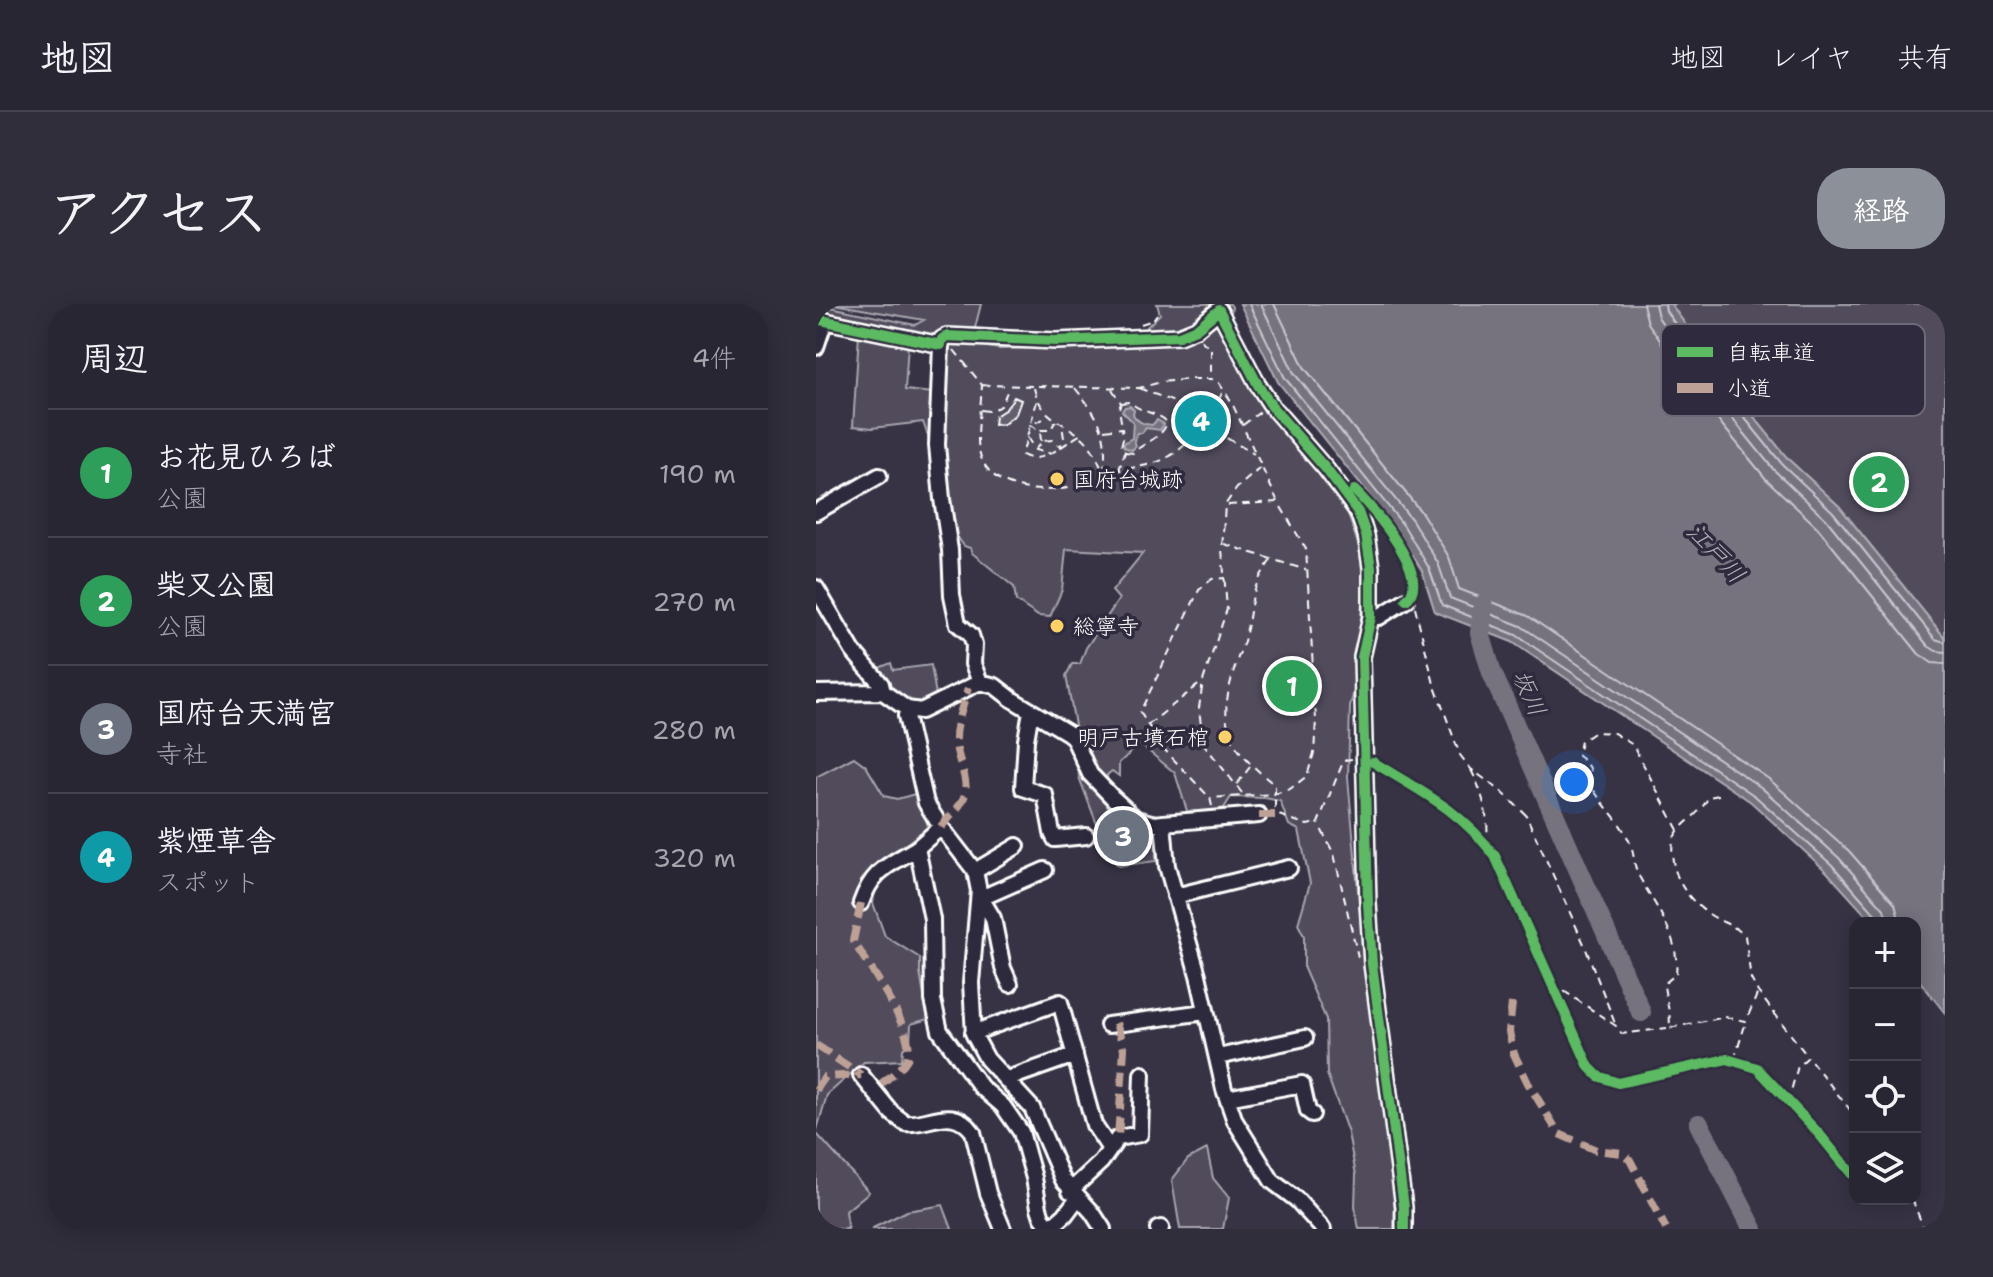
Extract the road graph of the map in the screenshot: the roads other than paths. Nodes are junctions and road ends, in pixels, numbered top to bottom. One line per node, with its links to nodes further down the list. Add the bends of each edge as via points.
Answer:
1 (820, 320): 2 (street); 3 (street)
2 (941, 345): 8 (street, via 947,336 1056,341 1179,336 1219,310 1271,404 1363,521 1371,567); 9 (street, via 937,445 952,595 958,624 971,635)
3 (816, 347)
4 (879, 476): 5 (street)
5 (816, 512)
6 (816, 588): 10 (street)
7 (1408, 598): 8 (street)
8 (1371, 617): 46 (street, via 1362,657 1368,903)
9 (980, 682): 12 (street, via 928,710); 13 (street)
10 (883, 692): 11 (street); 12 (street)
11 (816, 693)
12 (907, 709): 16 (street, via 926,803)
13 (1031, 711): 15 (street, via 1073,737 1090,774 1129,813 1144,822); 17 (street, via 1023,788 1045,795 1055,839)
14 (1259, 815): 15 (street)
15 (1163, 823): 24 (street)
16 (941, 827): 19 (street); 22 (street)
17 (1086, 836)
18 (1017, 846): 22 (street)
19 (917, 848): 25 (street, via 874,876); 34 (street, via 932,919 934,1015 948,1046)
20 (1289, 868): 24 (street)
21 (1045, 870): 23 (street)
22 (975, 871): 23 (street)
23 (980, 894): 26 (street, via 993,918); 29 (street, via 971,983)
24 (1175, 896): 27 (street)
25 (861, 903)
26 (1010, 984)
27 (1205, 1012): 28 (street); 32 (street)
28 (1108, 1025)
29 (973, 1033): 31 (street, via 1060,1002); 33 (street)
30 (1305, 1038): 32 (street)
31 (1075, 1055): 37 (street); 40 (street, via 1094,1125)
32 (1218, 1057): 38 (street)
33 (987, 1059): 34 (street); 37 (street)
34 (969, 1073): 43 (street, via 1021,1132 1039,1208)
35 (1142, 1074): 40 (street, via 1140,1134 1118,1138)
36 (861, 1075): 42 (street, via 905,1123 939,1116 969,1126)
37 (1007, 1079): 41 (street, via 1037,1116 1058,1173)
38 (1227, 1098): 39 (street, via 1302,1084); 45 (street, via 1241,1133 1272,1181)
39 (1312, 1114)
40 (1110, 1149): 41 (street)
41 (1074, 1195): 43 (street, via 1065,1215); 44 (street)
42 (1003, 1229)
43 (1050, 1229)
44 (1103, 1229)
45 (1323, 1229)
46 (1404, 1229)

